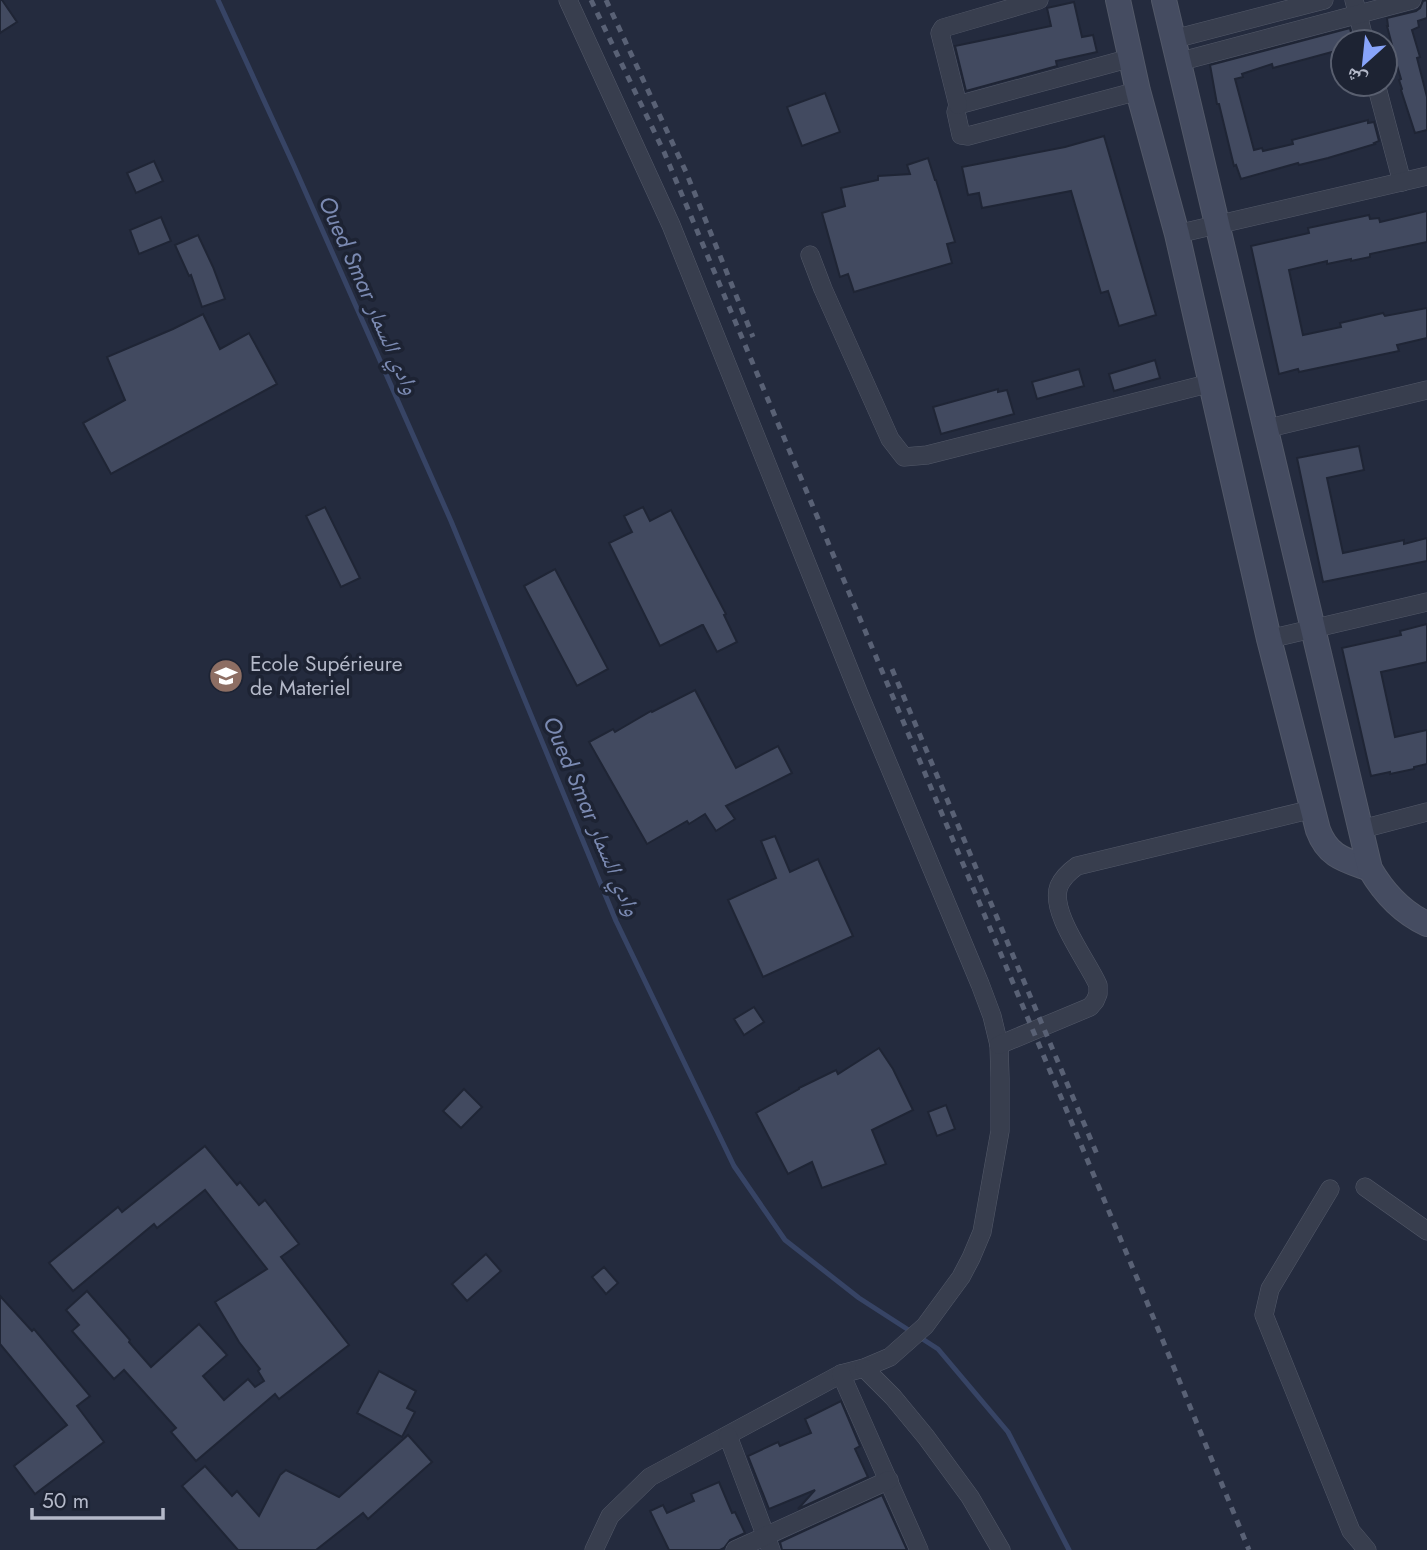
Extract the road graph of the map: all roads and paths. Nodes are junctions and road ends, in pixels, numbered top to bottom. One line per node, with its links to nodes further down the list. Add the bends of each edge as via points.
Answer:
1 (568, 0): 30 (street, via 671,225 980,984)
2 (1039, 0): 13 (street, via 943,28 940,33)
3 (1118, 0): 10 (street)
4 (1164, 0): 9 (street)
5 (1324, 0): 9 (street)
6 (1412, 0): 7 (street)
7 (1356, 7): 8 (street); 9 (street)
8 (1361, 28)
9 (1176, 51): 16 (street)
10 (1130, 58): 11 (street); 13 (street)
11 (1138, 91): 13 (street, via 968,136 961,135); 17 (street)
12 (1380, 98): 15 (street)
13 (958, 105)
14 (1427, 176): 15 (street)
15 (1402, 182): 16 (street)
16 (1217, 225): 17 (street); 21 (street)
17 (1177, 234): 19 (street)
18 (810, 255): 19 (street, via 890,439 904,457)
19 (1211, 383): 24 (street)
20 (1427, 390): 21 (street)
21 (1265, 429): 23 (street)
22 (1427, 602): 23 (street)
23 (1313, 628): 24 (street); 27 (street)
24 (1269, 639): 25 (street)
25 (1313, 809): 28 (street, via 1328,849); 30 (street, via 1077,866 1059,887 1057,901 1098,985 1095,1001 1082,1011)
26 (1427, 812): 27 (street)
27 (1362, 829): 28 (street)
28 (1370, 869): 29 (street, via 1396,904)
29 (1427, 924)
30 (999, 1045): 34 (street, via 1000,1131 982,1232 961,1277 925,1326 890,1357)
31 (1365, 1187): 33 (street)
32 (1330, 1189): 43 (street, via 1270,1289 1264,1315 1351,1531)
33 (1427, 1231)
34 (864, 1368): 35 (street); 42 (street, via 926,1437)
35 (841, 1374): 36 (street); 37 (street)
36 (728, 1436): 38 (street); 39 (street, via 650,1477 611,1516)
37 (888, 1480): 38 (street); 41 (street)
38 (768, 1543): 40 (street)
39 (594, 1550)
40 (735, 1550)
41 (919, 1550)
42 (1001, 1550)
43 (1367, 1550)

